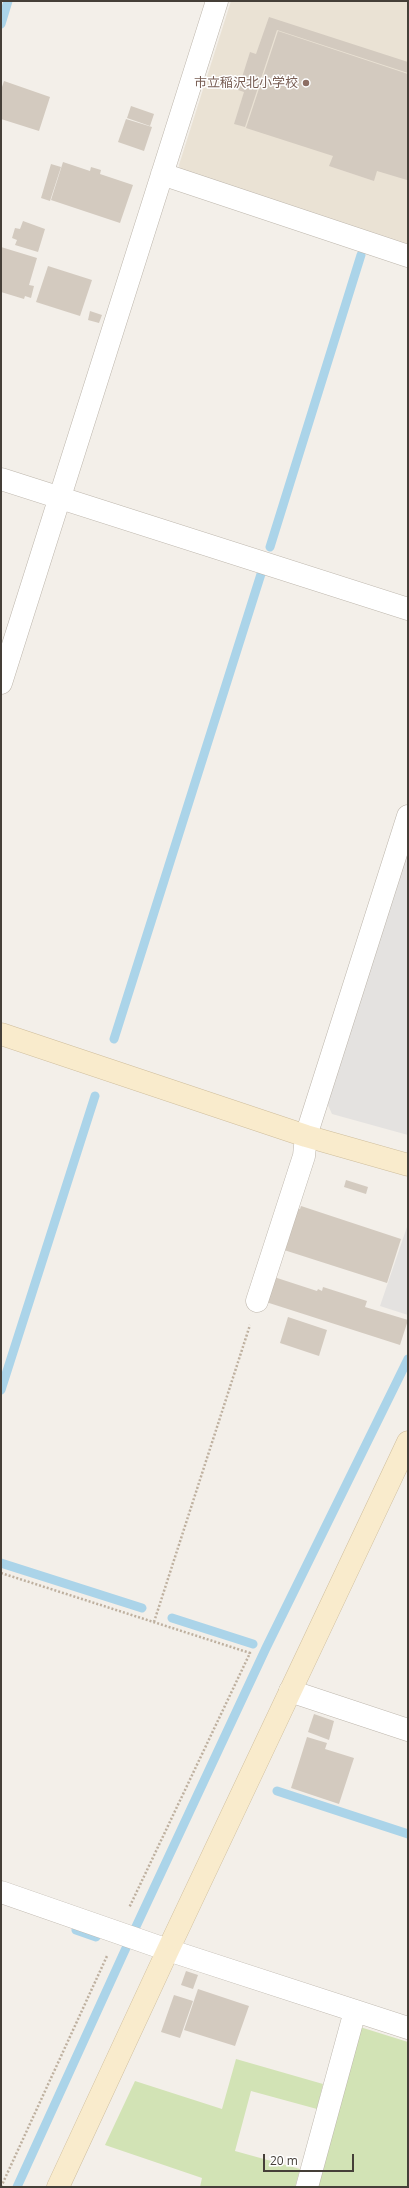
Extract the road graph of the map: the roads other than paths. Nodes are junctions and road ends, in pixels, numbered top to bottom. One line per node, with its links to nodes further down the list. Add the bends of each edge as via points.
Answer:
1 (217, 1): 2 (street)
2 (162, 174): 3 (street); 5 (street)
3 (408, 256)
4 (1, 479): 5 (street)
5 (59, 498): 6 (street); 7 (street)
6 (408, 609)
7 (1, 683)
8 (408, 816): 10 (street)
9 (1, 1034): 10 (street)
10 (306, 1136): 11 (street); 12 (street, via 304,1156)
11 (408, 1164)
12 (257, 1302)
13 (408, 1442): 14 (street)
14 (290, 1691): 15 (street); 17 (street)
15 (408, 1730)
16 (1, 1892): 17 (street)
17 (168, 1950): 18 (street); 20 (street)
18 (355, 2011): 19 (street); 21 (street)
19 (408, 2028)
20 (58, 2187)
21 (307, 2187)

